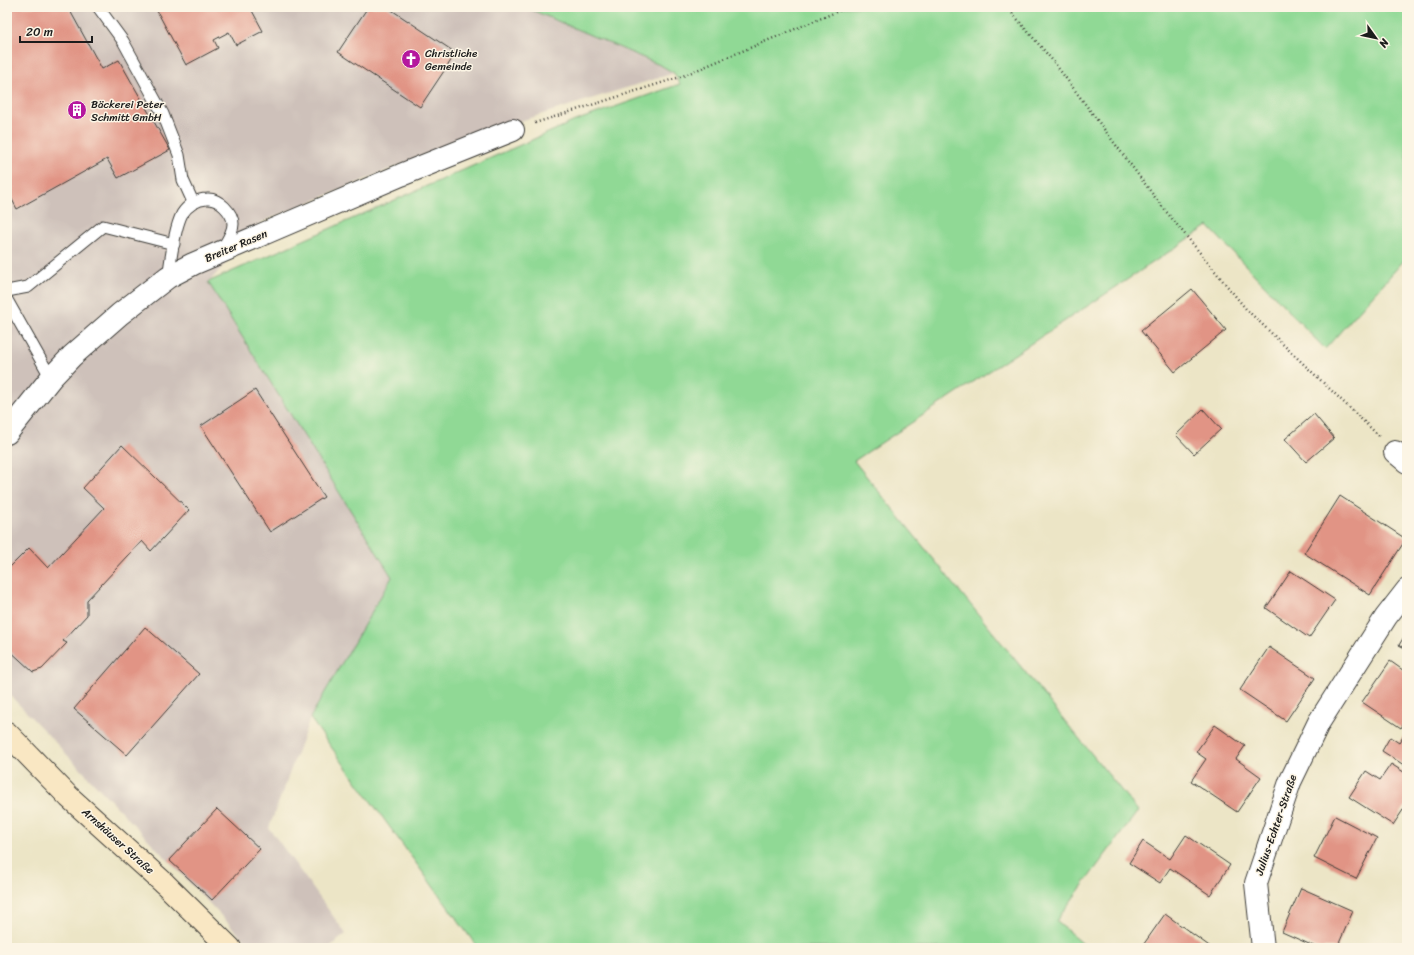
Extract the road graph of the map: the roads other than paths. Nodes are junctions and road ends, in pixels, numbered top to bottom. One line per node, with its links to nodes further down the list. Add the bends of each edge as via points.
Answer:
1 (98, 7): 3 (lane, via 123,41 163,114 179,155 183,180)
2 (513, 130): 5 (street, Breiter Rasen)
3 (193, 202): 4 (lane, via 182,214); 5 (lane, via 208,198 221,204 231,213 233,225)
4 (174, 244): 6 (lane); 7 (lane, via 103,226 28,287)
5 (220, 252): 6 (street, Breiter Rasen)
6 (168, 278): 9 (street, Breiter Rasen, via 120,314)
7 (7, 292)
8 (7, 300): 9 (lane)
9 (51, 378): 10 (street, Breiter Rasen)
10 (7, 433)
11 (1407, 590): 13 (street, Julius-Echter-Straße, via 1386,617 1319,722 1290,782 1256,883)
12 (7, 733): 14 (street, Arnshäuser Straße, via 69,797 165,884)
13 (1262, 947)
14 (230, 948)

